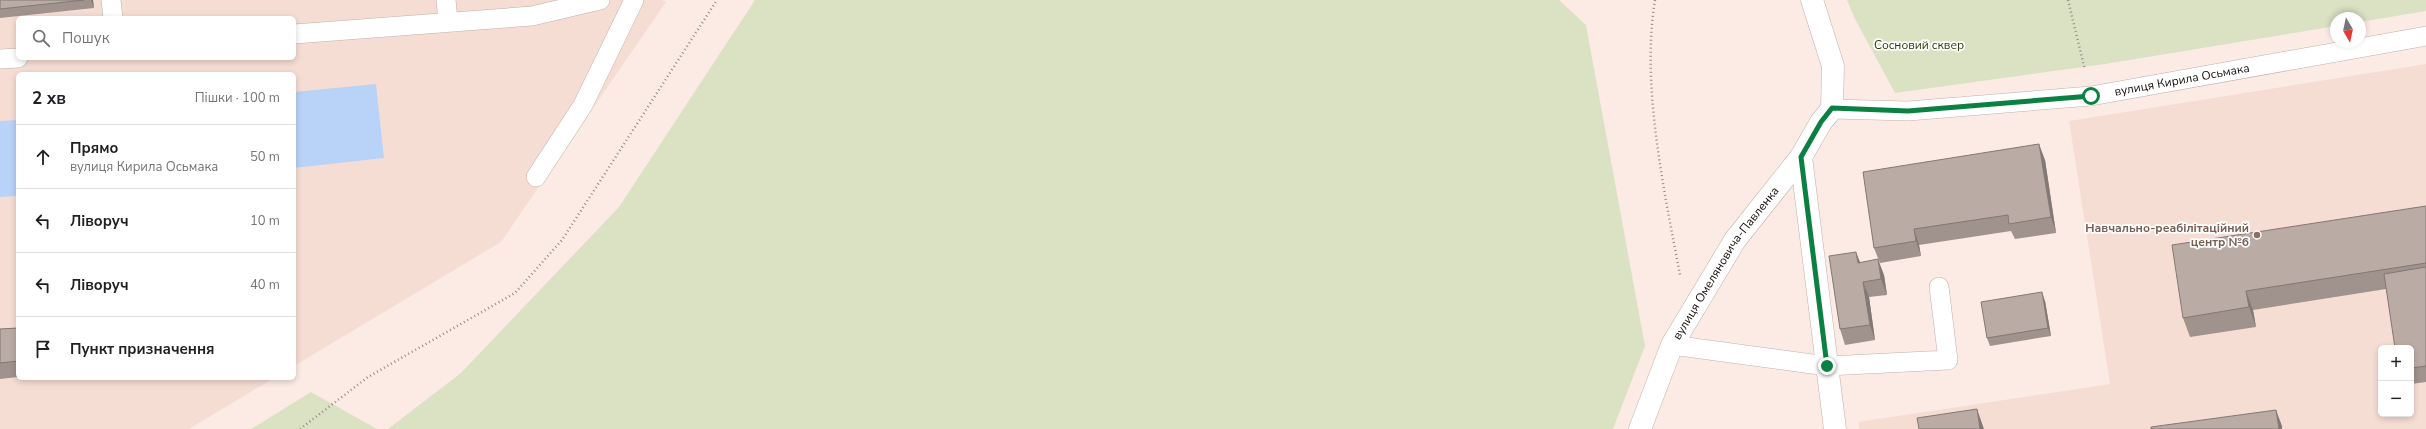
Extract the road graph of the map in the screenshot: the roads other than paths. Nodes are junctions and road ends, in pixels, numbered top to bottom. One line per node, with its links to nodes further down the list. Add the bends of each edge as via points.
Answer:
1 (111, 0): 6 (lane)
2 (446, 0): 7 (lane)
3 (600, 0): 7 (lane, via 532,16)
4 (634, 0): 14 (lane, via 583,105)
5 (1812, 0): 12 (street, via 1833,66)
6 (113, 16)
7 (448, 21): 8 (lane)
8 (296, 34)
9 (2426, 36): 12 (lane, вулиця Кирила Осьмака, via 2091,96 1908,111)
10 (16, 58): 11 (lane)
11 (0, 60)
12 (1832, 108): 13 (street, вулиця Омеляновича-Павленка)
13 (1801, 157): 16 (street, вулиця Омеляновича-Павленка, via 1735,240); 17 (street)
14 (536, 177)
15 (1938, 288): 17 (lane, via 1948,360)
16 (1672, 345): 17 (lane); 18 (street, вулиця Омеляновича-Павленка)
17 (1827, 366): 19 (street)
18 (1640, 429)
19 (1835, 429)

